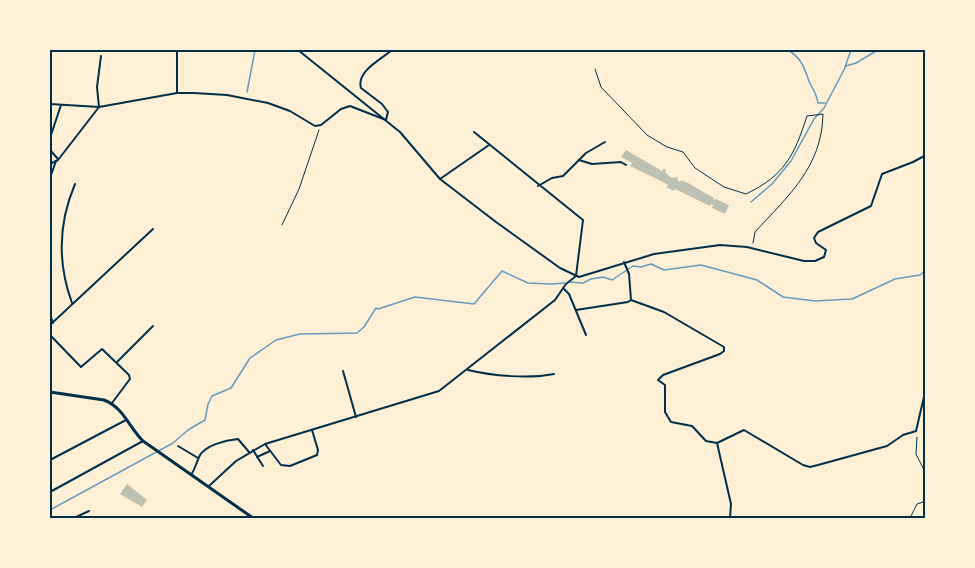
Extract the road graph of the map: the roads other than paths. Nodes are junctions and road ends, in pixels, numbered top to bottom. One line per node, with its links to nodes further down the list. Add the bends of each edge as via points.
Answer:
1 (177, 50): 5 (street)
2 (298, 50): 9 (street)
3 (392, 50): 9 (street, via 366,71 360,83 385,107)
4 (100, 56): 8 (street)
5 (177, 93): 8 (street); 9 (street, via 256,100 291,111 312,125 321,125 350,106)
6 (50, 104): 7 (street)
7 (62, 105): 8 (street); 11 (street)
8 (99, 107): 16 (street)
9 (386, 120): 21 (street)
10 (474, 132): 13 (street)
11 (50, 138)
12 (605, 142): 17 (street)
13 (489, 145): 21 (street); 23 (street)
14 (50, 150): 16 (street)
15 (926, 155): 25 (street, via 882,174 871,206 818,232 814,238 826,250 824,257 815,261 720,245)
16 (57, 160): 18 (street); 20 (street)
17 (579, 160): 19 (street); 23 (street, via 563,176)
18 (50, 164)
19 (626, 165)
20 (50, 178)
21 (440, 179): 26 (street)
22 (75, 184): 29 (street, via 67,204 61,242 63,274)
23 (538, 186): 26 (street, via 583,220)
24 (153, 229): 29 (street)
25 (624, 262): 26 (street); 28 (street, via 629,274)
26 (576, 276): 27 (street)
27 (563, 288): 30 (street); 37 (street, via 555,300)
28 (630, 300): 30 (street); 47 (street, via 664,312 724,347 720,354 658,380 665,385 665,412 671,422 692,426 706,441)
29 (73, 304): 32 (street)
30 (576, 310): 35 (street)
31 (50, 314): 32 (street)
32 (51, 324)
33 (153, 326): 36 (street)
34 (50, 335): 36 (street, via 81,367 101,349)
35 (586, 335)
36 (116, 362): 42 (street, via 130,378)
37 (467, 370): 39 (street, via 542,377); 43 (street, via 431,394)
38 (343, 371): 43 (street)
39 (554, 374)
40 (926, 388): 47 (street, via 914,433 887,446 810,467 745,431)
41 (50, 392): 42 (street)
42 (112, 403): 44 (street)
43 (356, 417): 45 (street)
44 (126, 420): 46 (street); 55 (street)
45 (312, 430): 48 (street); 51 (street, via 316,456 285,466)
46 (143, 441): 57 (street); 59 (street)
47 (717, 443): 63 (street)
48 (265, 444): 50 (street); 51 (street)
49 (178, 446): 54 (street)
50 (253, 450): 52 (street); 53 (street)
51 (270, 451): 53 (street)
52 (249, 452): 54 (street, via 241,440 235,439 208,448); 58 (street)
53 (257, 457): 56 (street)
54 (198, 458): 57 (street)
55 (50, 460)
56 (263, 466)
57 (191, 475): 58 (street)
58 (209, 487): 62 (street)
59 (50, 492)
60 (88, 511): 61 (street)
61 (74, 519)
62 (253, 519)
63 (730, 519)

